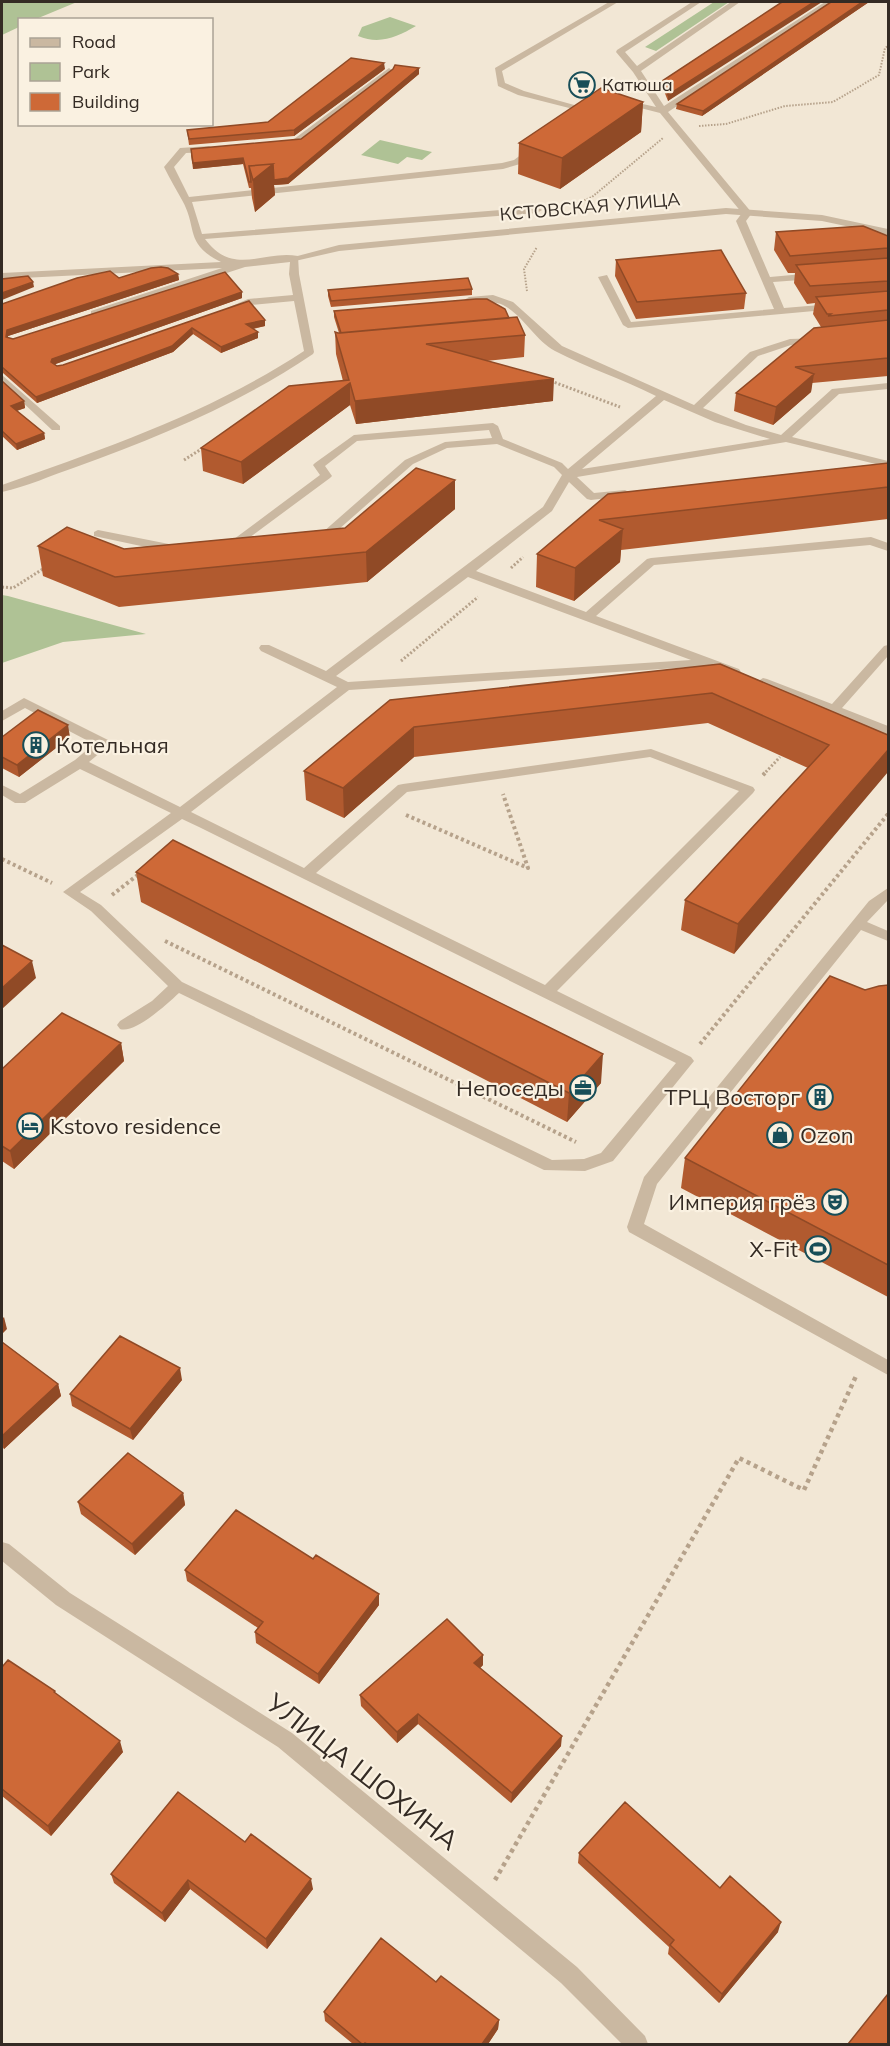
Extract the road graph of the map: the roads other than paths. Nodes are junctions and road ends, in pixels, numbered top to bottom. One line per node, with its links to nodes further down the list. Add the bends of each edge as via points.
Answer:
1 (614, 2): 9 (street, via 498,70 501,84 521,93 586,109)
2 (697, 2): 6 (street, via 620,52)
3 (735, 2): 6 (street)
4 (830, 2): 8 (street)
5 (389, 70): 11 (street, via 297,141)
6 (636, 70): 8 (street)
7 (619, 104): 8 (street)
8 (663, 111): 15 (street)
9 (573, 117)
10 (545, 140): 13 (street, via 518,162 503,166)
11 (273, 143)
12 (214, 149): 13 (street, via 183,150 169,167)
13 (187, 200): 17 (street)
14 (537, 210): 17 (street)
15 (747, 213): 16 (street, КСТОВСКАЯ УЛИЦА, via 822,218); 18 (street, КСТОВСКАЯ УЛИЦА, via 726,211 339,248); 24 (street, via 741,221)
16 (888, 232)
17 (198, 237): 19 (street, via 210,254)
18 (295, 258): 19 (street, КСТОВСКАЯ УЛИЦА); 26 (street)
19 (245, 264): 20 (street); 31 (street)
20 (84, 272): 22 (street); 25 (street)
21 (822, 275): 24 (street)
22 (2, 276)
23 (603, 277): 30 (street, via 628,325)
24 (766, 280): 30 (street)
25 (54, 287)
26 (298, 298): 29 (street, via 248,302); 45 (street, via 309,352 279,373 168,428)
27 (458, 301): 32 (street, via 493,298 509,304)
28 (845, 306): 30 (street)
29 (226, 310)
30 (780, 311)
31 (79, 319)
32 (538, 332): 33 (street); 37 (street, via 558,348)
33 (526, 333)
34 (834, 338): 38 (street, via 790,342 754,354)
35 (2, 378): 39 (street)
36 (888, 386): 40 (street, via 836,391)
37 (663, 396): 38 (street); 44 (street)
38 (696, 409): 40 (street)
39 (56, 428)
40 (782, 440): 42 (street, via 853,452); 44 (street)
41 (498, 441): 44 (street, via 558,465); 48 (street, via 445,445 409,462 326,535); 49 (street, via 493,426 354,438 319,465 326,476 229,544)
42 (888, 464): 43 (street)
43 (854, 468)
44 (568, 475): 46 (street, via 591,497); 52 (street, via 548,509)
45 (2, 489)
46 (638, 492)
47 (98, 534): 51 (street)
48 (303, 537)
49 (257, 542)
50 (888, 547): 53 (street, via 871,541 651,562)
51 (183, 549)
52 (467, 572): 53 (street); 57 (street)
53 (588, 617): 56 (street)
54 (265, 648): 57 (street)
55 (888, 649): 59 (street)
56 (713, 663): 58 (street); 59 (street)
57 (327, 676): 58 (street)
58 (346, 686): 64 (street)
59 (834, 710): 61 (street)
60 (2, 717): 62 (street, via 24,702 103,743)
61 (888, 731)
62 (80, 763): 63 (street, via 21,800); 64 (street)
63 (2, 789)
64 (181, 813): 65 (street); 69 (street, via 70,892 96,908)
65 (306, 874): 70 (street); 70 (street, via 403,788 651,753 748,790)
66 (888, 893): 67 (street)
67 (858, 924): 68 (street); 72 (street, via 650,1181 635,1227)
68 (888, 936)
69 (177, 986): 70 (street, via 550,1166 585,1165 607,1156 687,1061); 71 (street, via 157,1005)
70 (547, 992)
71 (125, 1025)
72 (888, 1368)
73 (2, 1550): 74 (street, УЛИЦА ШОХИНА, via 63,1599 285,1740 570,1975)
74 (637, 2044)

